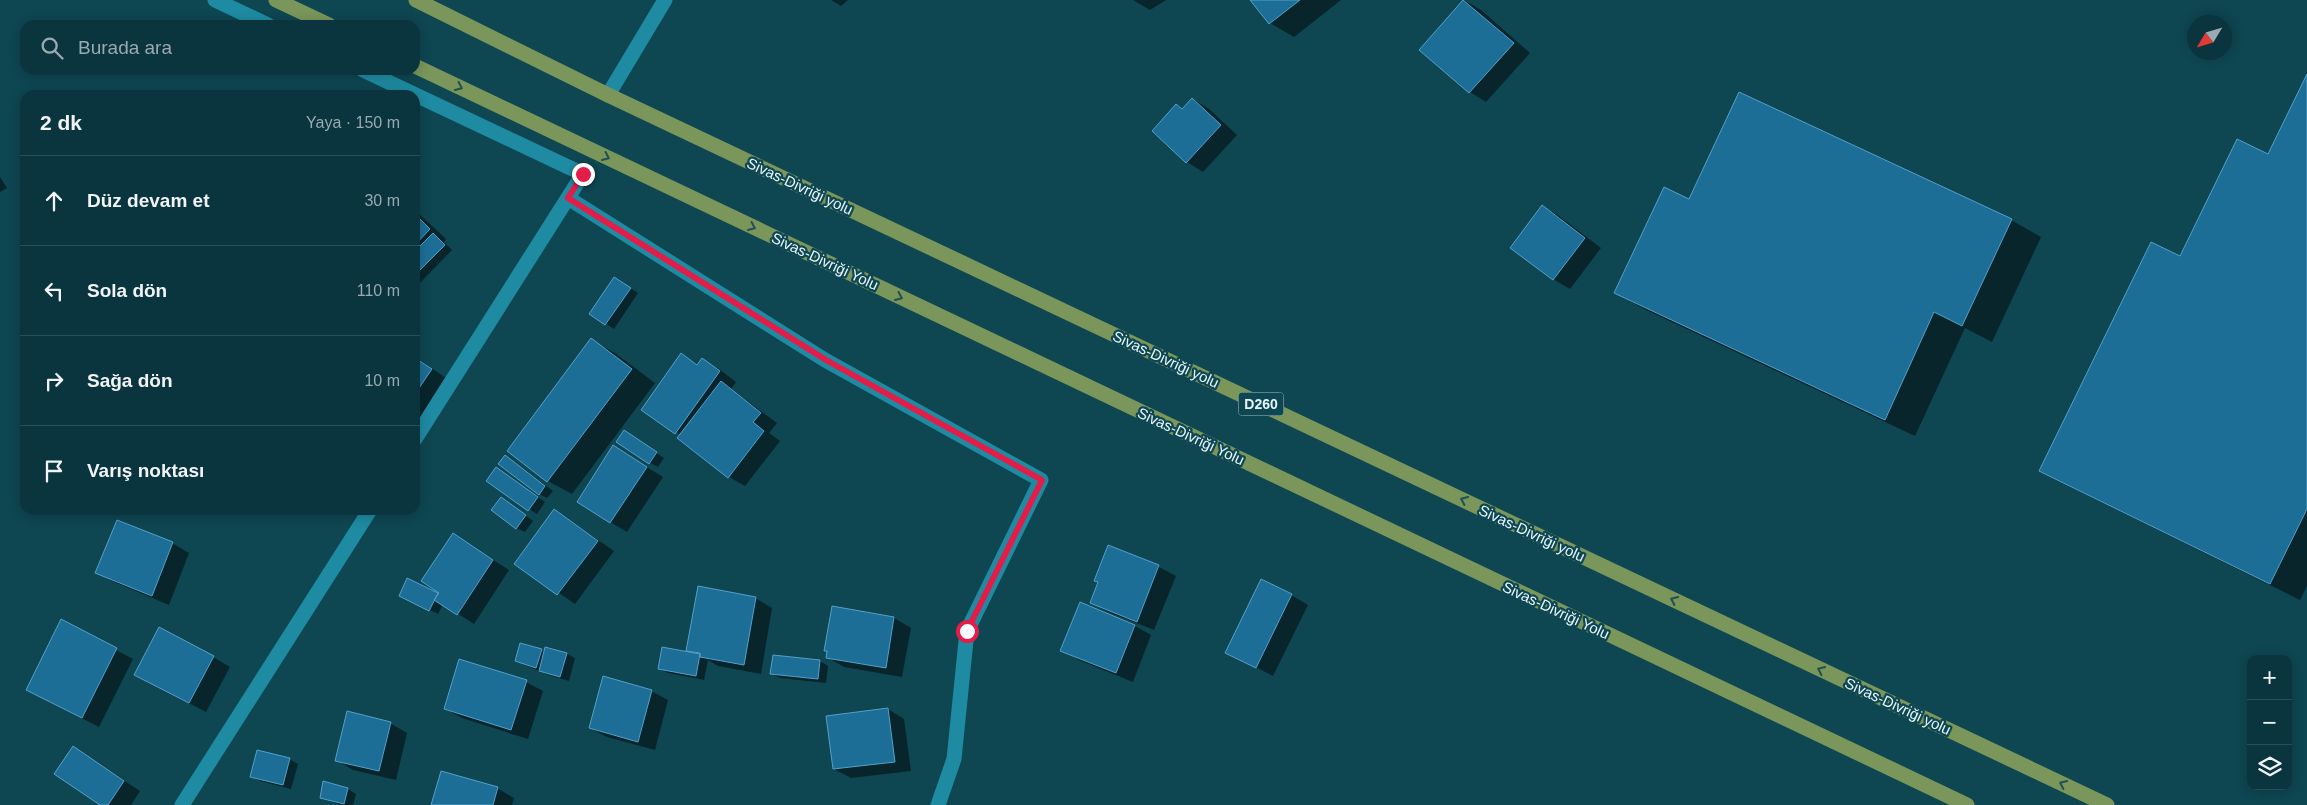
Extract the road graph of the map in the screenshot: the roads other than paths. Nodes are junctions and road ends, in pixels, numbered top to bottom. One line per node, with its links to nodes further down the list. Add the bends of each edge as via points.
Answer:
1 (215, 0): 5 (street)
2 (276, 0): 6 (main road)
3 (416, 0): 10 (main road, Sivas-Divriği yolu / D260)
4 (665, 0): 10 (street)
5 (257, 20)
6 (318, 20)
7 (420, 68): 17 (main road, Sivas-Divriği Yolu, one-way to 17)
8 (374, 75): 9 (street)
9 (405, 90)
10 (608, 95): 18 (main road, Sivas-Divriği yolu / D260, one-way to 10)
11 (420, 97): 12 (street, via 583,174)
12 (568, 198): 13 (street); 16 (street, via 826,360 1042,480 967,631 954,759)
13 (420, 431)
14 (367, 515): 15 (street)
15 (182, 805)
16 (938, 805)
17 (1967, 805)
18 (2107, 805)

